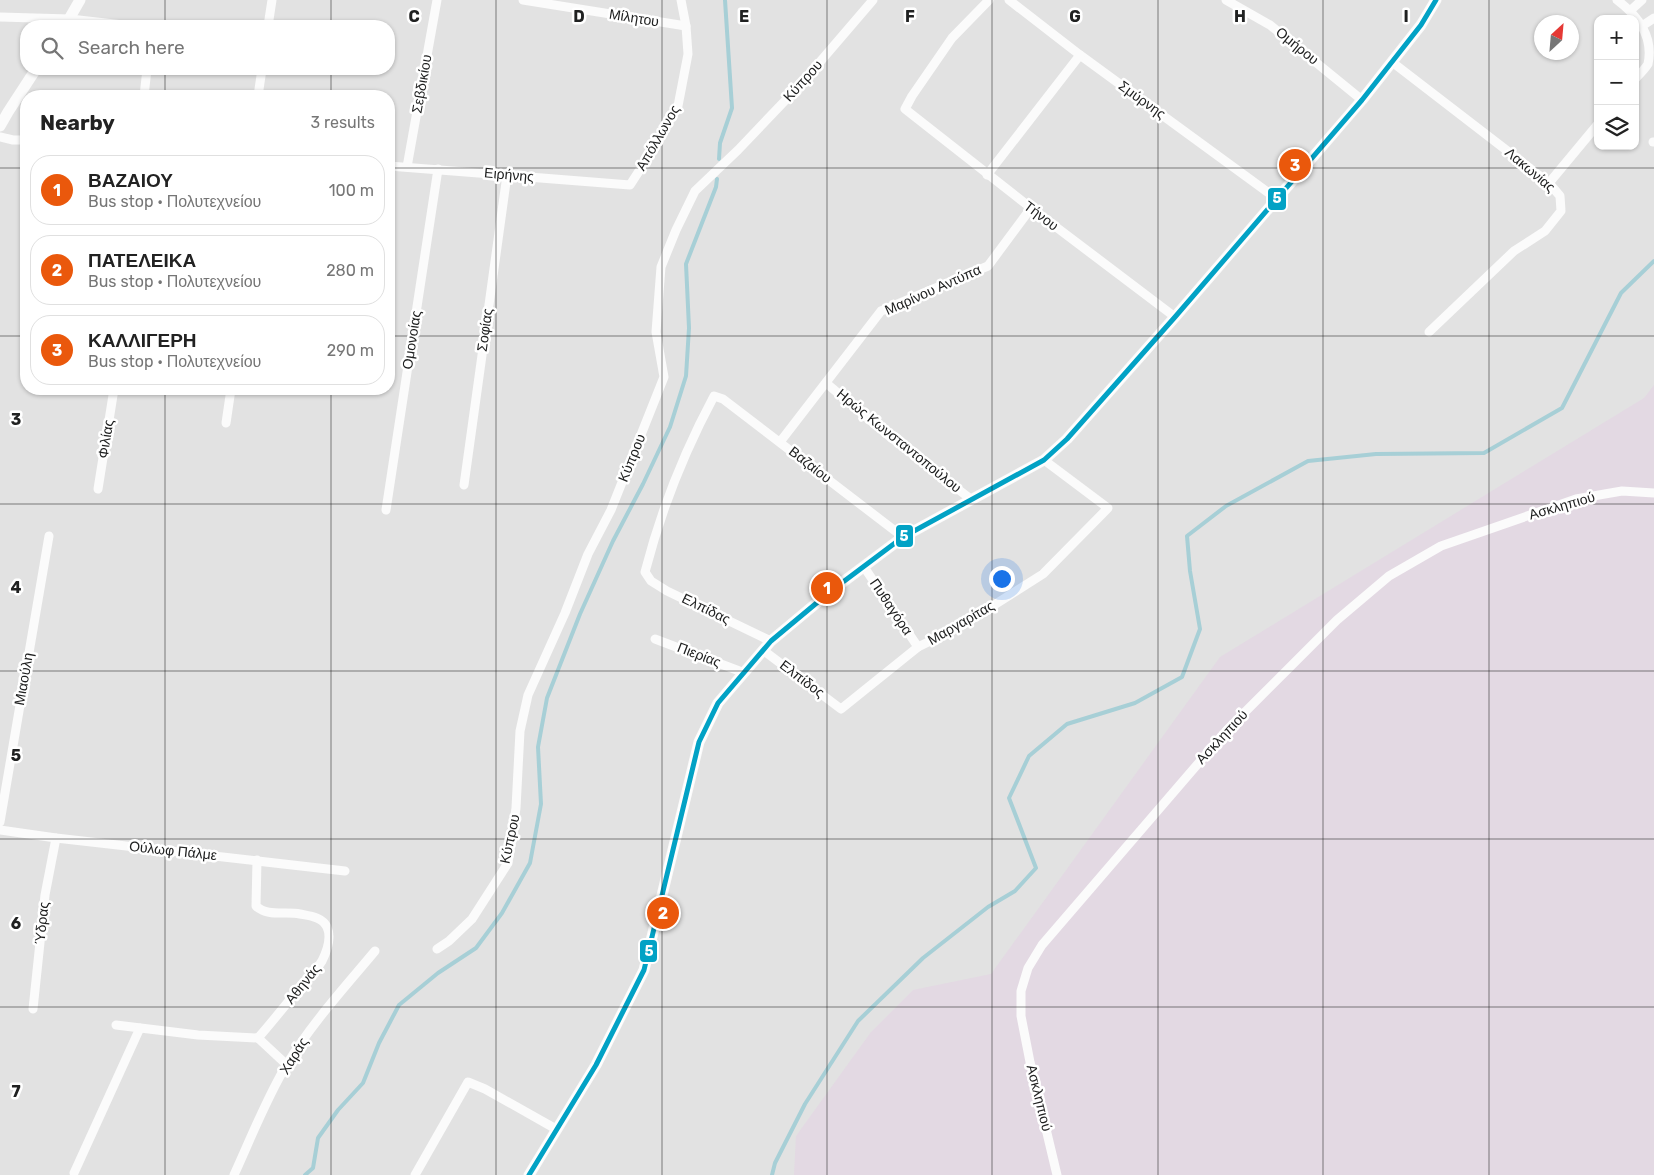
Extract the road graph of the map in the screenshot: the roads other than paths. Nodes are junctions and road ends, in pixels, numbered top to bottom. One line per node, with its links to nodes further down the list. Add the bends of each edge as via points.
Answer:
1 (80, 0): 17 (street)
2 (272, 0): 18 (street)
3 (437, 0): 37 (street, Σεβδικίου)
4 (523, 0): 20 (street, Μίλητου)
5 (681, 0): 20 (street, Απόλλωνος)
6 (873, 0): 73 (street, Κύπρου, via 801,84 695,191 676,230 661,268 656,332 664,377 611,510 588,554 528,695 520,731 516,808 508,863 472,920)
7 (989, 0): 40 (street, Τήνου, via 952,38 905,109)
8 (1008, 0): 21 (street, Σμύρνης)
9 (1226, 0): 31 (street, Ομήρου, via 1270,25)
10 (1616, 0): 13 (street)
11 (1642, 0): 13 (street)
12 (1434, 2): 22 (street, via 1421,25)
13 (1631, 10): 19 (street)
14 (0, 17): 16 (street)
15 (1654, 18): 19 (street)
16 (34, 20)
17 (69, 20)
18 (269, 20)
19 (1645, 24): 23 (street, via 1653,48 1648,64)
20 (686, 26): 42 (street, Απόλλωνος, via 688,54 678,106)
21 (1080, 55): 40 (street); 43 (street, Σμύρνης)
22 (1392, 62): 31 (street); 41 (street, Λακωνίας)
23 (1639, 74)
24 (32, 75): 27 (street)
25 (146, 75): 28 (street)
26 (261, 75): 29 (street)
27 (22, 90)
28 (145, 90)
29 (259, 90)
30 (20, 94): 32 (street)
31 (1362, 100): 43 (street)
32 (0, 126)
33 (1594, 129): 41 (street)
34 (0, 137): 35 (street)
35 (20, 140)
36 (395, 166): 37 (street, Ειρήνης)
37 (406, 167): 38 (street, Ειρήνης)
38 (438, 169): 39 (street, Ειρήνης); 57 (street, Ομονοίας)
39 (507, 175): 42 (street, Ειρήνης); 53 (street, Σοφίας)
40 (987, 175): 44 (street, Τήνου)
41 (1548, 183): 46 (street, Λακωνίας, via 1560,196 1561,211 1545,231 1514,251)
42 (630, 185)
43 (1277, 199): 45 (street)
44 (1030, 208): 45 (street, Τήνου); 47 (street, Μαρίνου Αντύπα, via 988,266 881,311)
45 (1175, 317): 52 (street, via 1067,439)
46 (1429, 332)
47 (826, 382): 51 (street, Μαρίνου Αντύπα); 56 (street, Ηρώς Κωνσταντοπούλου)
48 (113, 395): 54 (street, Φιλίας)
49 (230, 395): 50 (street)
50 (226, 423)
51 (780, 442): 59 (street, Βαζαίου); 61 (street, Βαζαίου, via 723,399 714,396 679,467)
52 (1044, 460): 56 (street); 64 (street, Μαργαρίτας, via 1108,508 1043,574 961,626)
53 (464, 485)
54 (98, 489)
55 (1654, 493): 85 (street, Ασκληπιού, via 1622,490 1576,499 1441,546 1389,576 1337,620 1215,744 1042,945 1028,968 1021,992 1021,1016)
56 (972, 500): 59 (street)
57 (386, 510)
58 (48, 536): 68 (street, Μιαούλη)
59 (903, 537): 60 (street)
60 (864, 567): 63 (street); 64 (street, Πυθαγόρα)
61 (645, 572): 63 (street, Ελπίδας, via 651,581 667,591)
62 (655, 639): 66 (street, Πιερίας)
63 (771, 641): 65 (street)
64 (918, 647): 67 (street, Μαργαρίτας)
65 (763, 650): 66 (street); 67 (street, Ελπίδος)
66 (742, 672): 80 (street, via 718,703 699,742 644,970 596,1065)
67 (841, 709)
68 (0, 822)
69 (0, 830): 70 (street, Ούλωφ Πάλμε)
70 (56, 838): 71 (street, Ούλωφ Πάλμε); 75 (street, Ύδρας, via 45,895)
71 (257, 860): 72 (street, Ούλωφ Πάλμε); 78 (street, Αθηνάς, via 256,906 267,912 317,918 323,922 329,936 321,963)
72 (345, 871)
73 (437, 949)
74 (374, 951): 79 (street, Χαράς)
75 (33, 1008)
76 (116, 1025): 77 (street)
77 (140, 1028): 78 (street); 81 (street)
78 (258, 1038): 79 (street)
79 (287, 1065): 82 (street, Χαράς)
80 (556, 1129): 83 (street, via 468,1082); 84 (street)
81 (74, 1173)
82 (234, 1175)
83 (416, 1175)
84 (529, 1175)
85 (1057, 1175)

